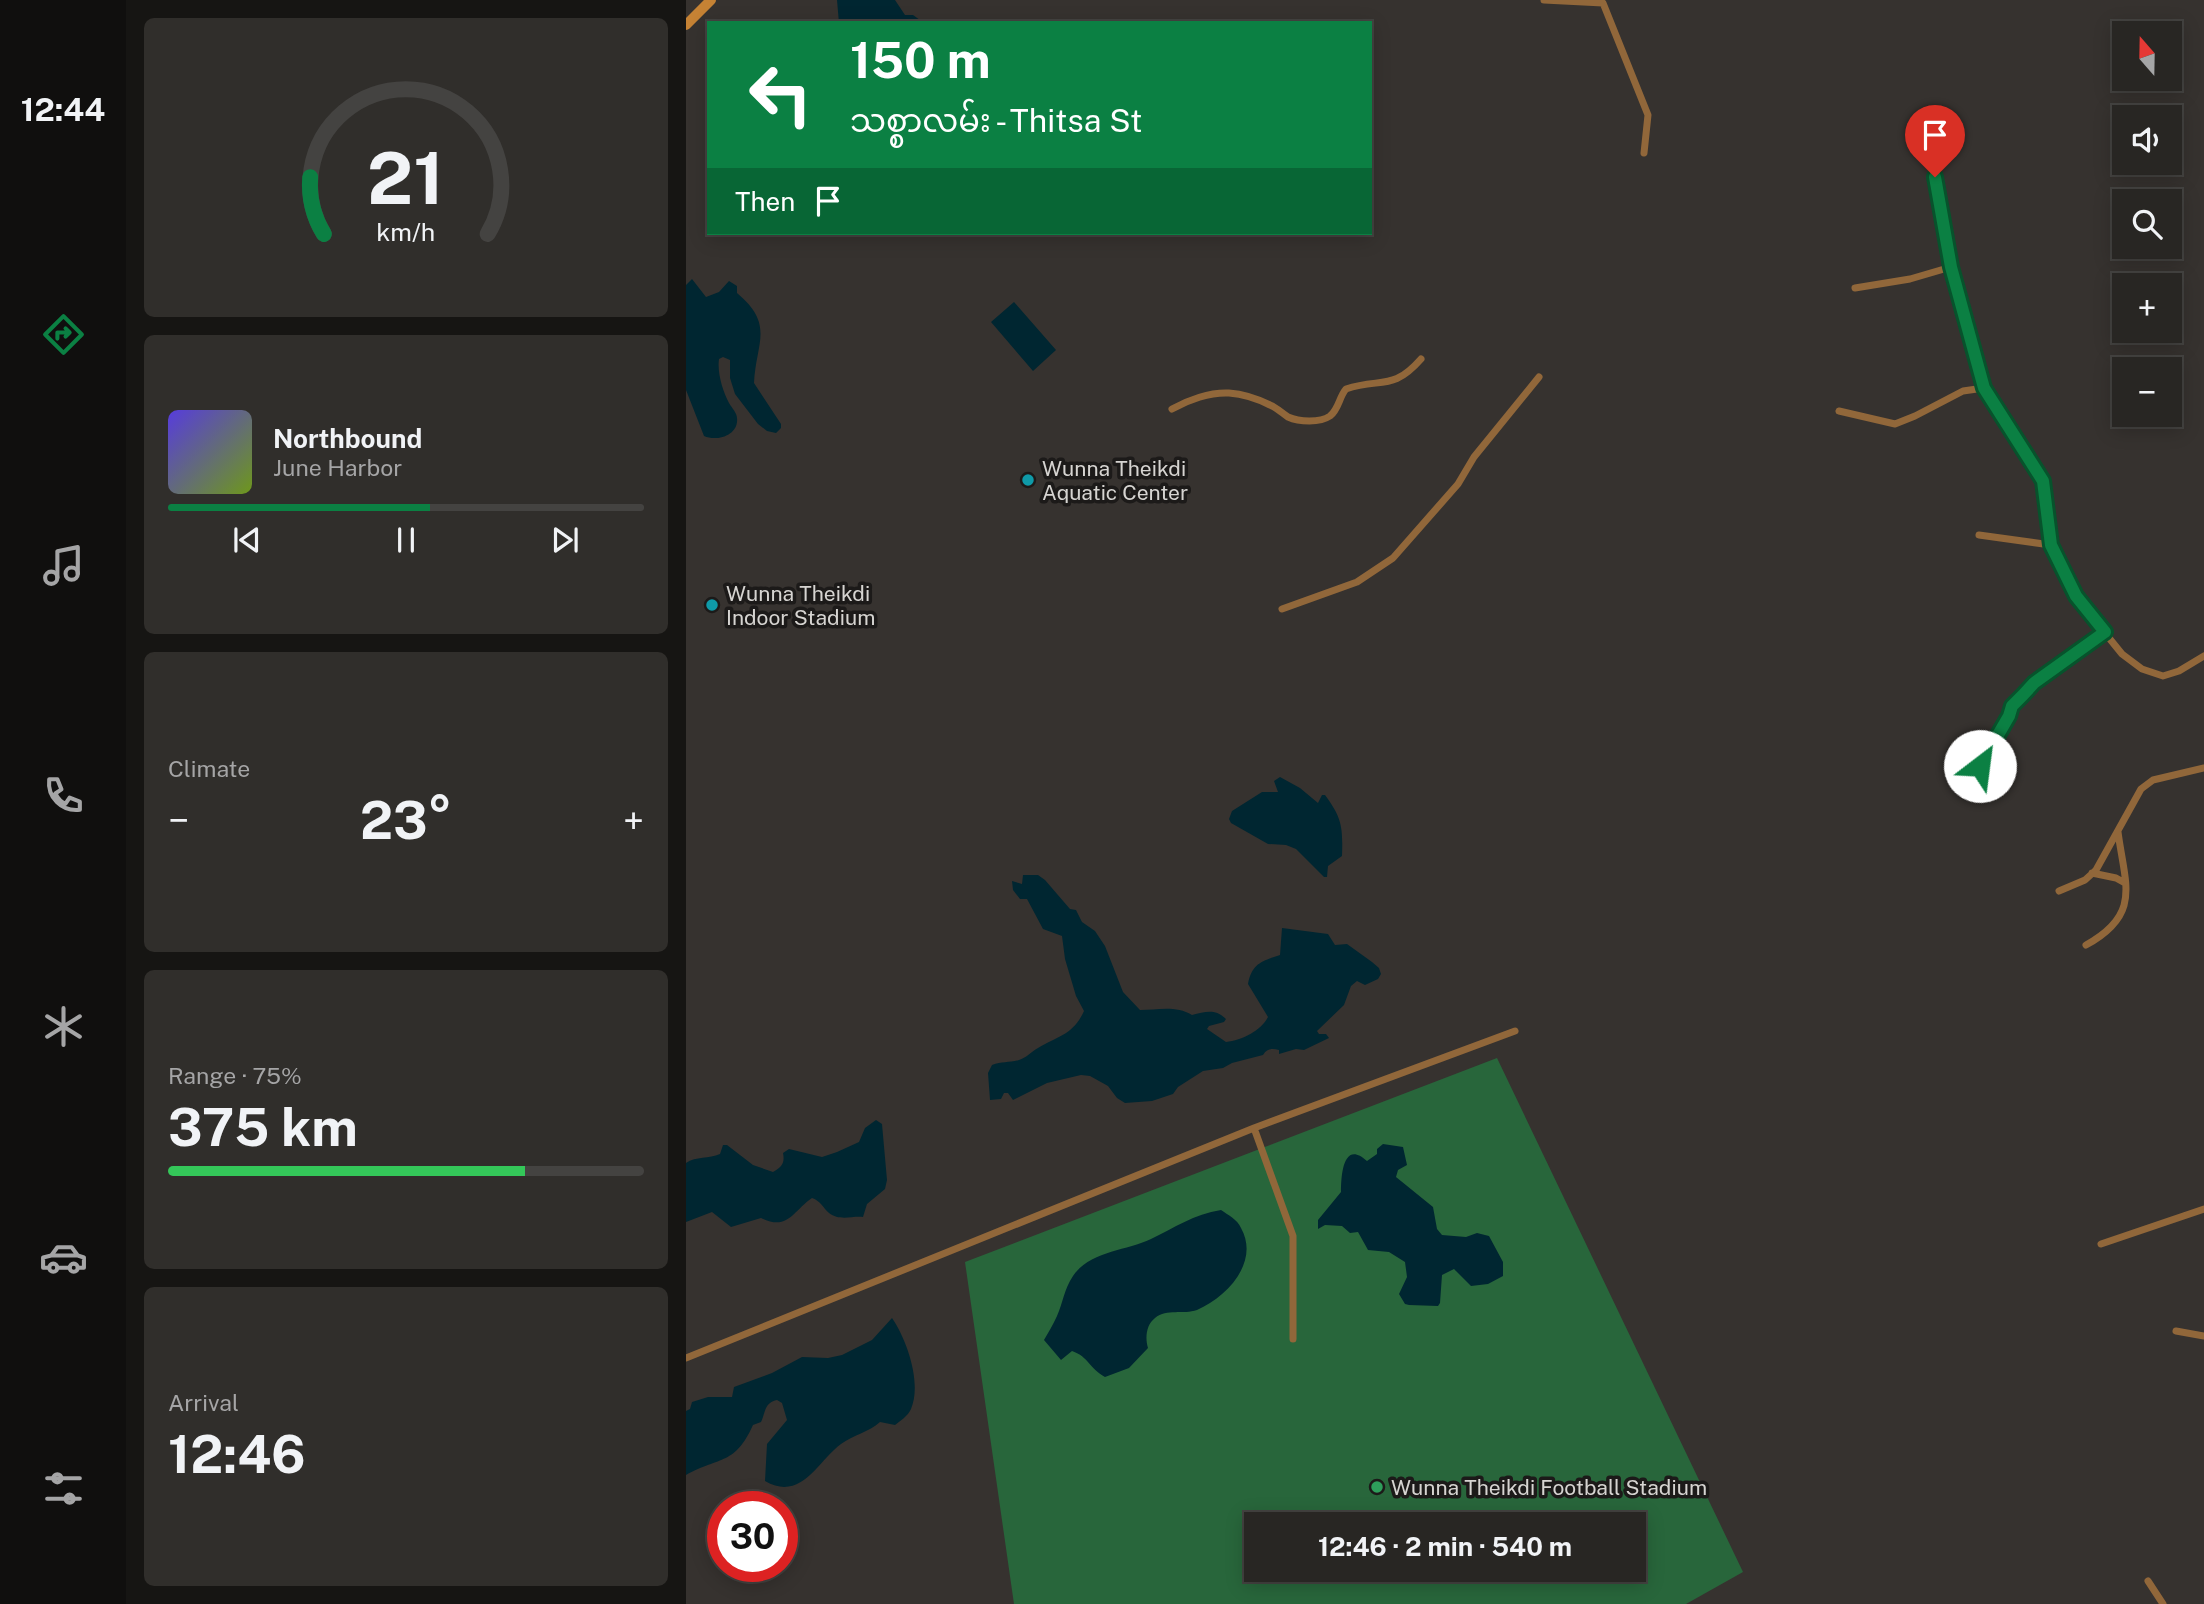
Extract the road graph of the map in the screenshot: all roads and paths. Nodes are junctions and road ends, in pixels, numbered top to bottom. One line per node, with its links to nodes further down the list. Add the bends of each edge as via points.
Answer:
1 (711, 0): 3 (street)
2 (1544, 0): 4 (street, via 1602,3 1648,115)
3 (686, 25)
4 (1644, 153)
5 (1935, 177): 6 (street)
6 (1951, 267): 7 (street); 10 (street)
7 (1855, 288)
8 (1421, 359): 11 (street, via 1393,382 1346,388 1329,417 1317,420 1290,418 1251,397 1228,393 1189,400)
9 (1539, 377): 15 (street, via 1474,457 1458,484 1394,558 1357,582)
10 (1984, 388): 12 (street, via 1963,391 1895,424); 14 (street, via 2043,481)
11 (1172, 409)
12 (1839, 411)
13 (1979, 535): 14 (street)
14 (2051, 545): 16 (street, via 2076,596)
15 (1282, 609)
16 (2105, 632): 17 (street, via 2122,654 2163,676); 18 (street, via 2012,706)
17 (2204, 656)
18 (1980, 766)
19 (2204, 768): 20 (street, via 2148,784 2136,796)
20 (2118, 831): 21 (street); 22 (street)
21 (2092, 873): 22 (street); 23 (street)
22 (2125, 883): 24 (street, via 2122,914)
23 (2059, 891)
24 (2086, 945)
25 (1515, 1031): 26 (street)
26 (1254, 1128): 31 (street, via 1293,1236); 32 (street)
27 (2204, 1209): 28 (street)
28 (2101, 1244)
29 (2176, 1331): 30 (street)
30 (2204, 1336)
31 (1293, 1339)
32 (686, 1357)
33 (2148, 1581): 34 (street)
34 (2164, 1604)

